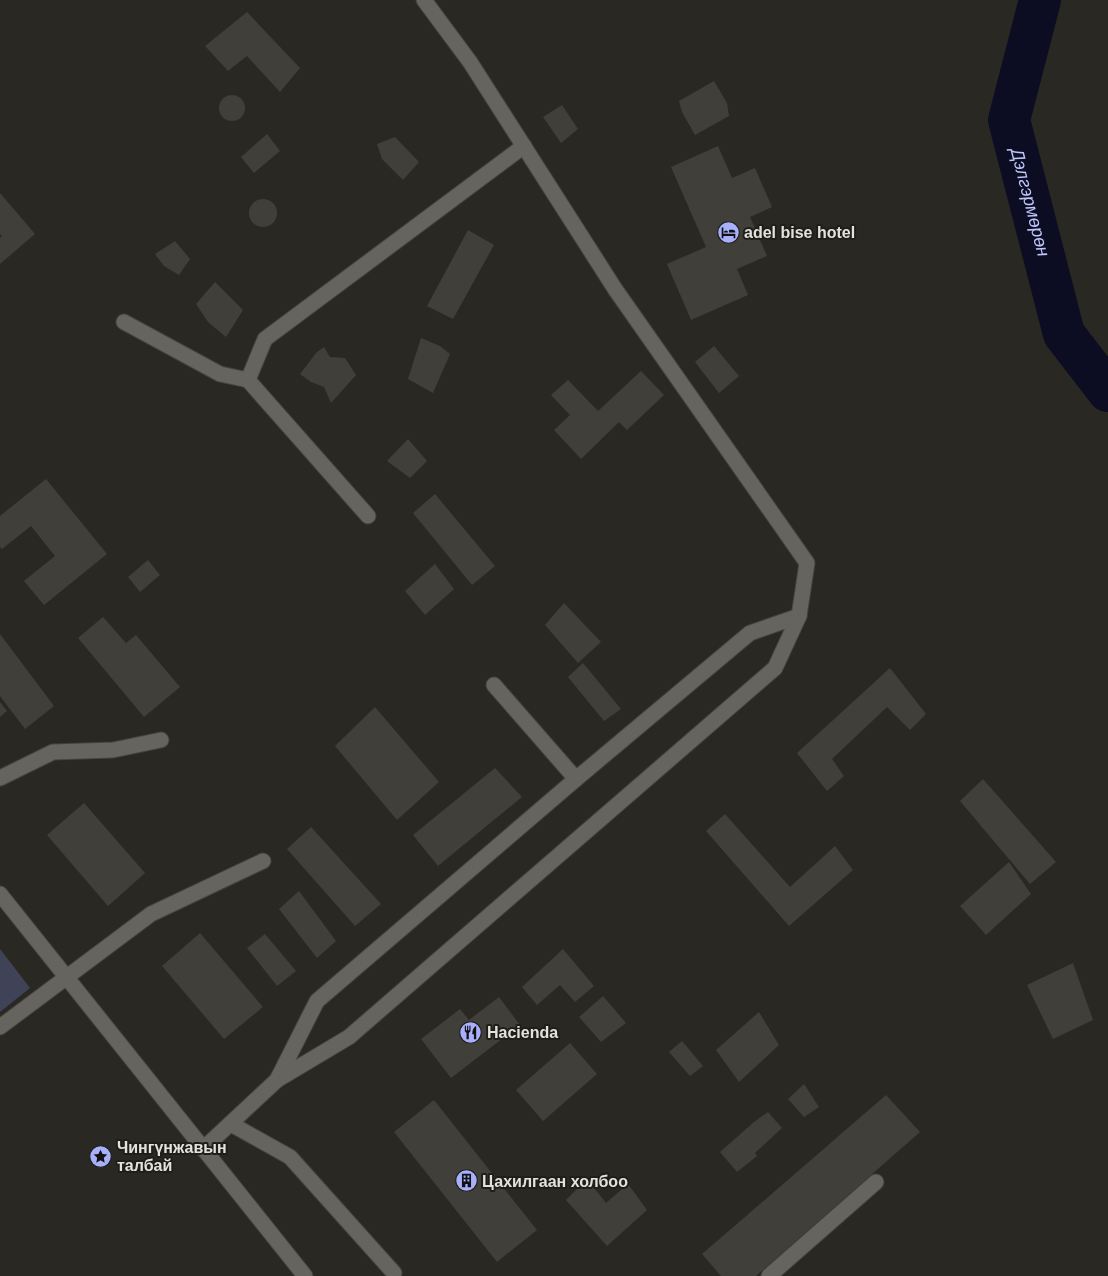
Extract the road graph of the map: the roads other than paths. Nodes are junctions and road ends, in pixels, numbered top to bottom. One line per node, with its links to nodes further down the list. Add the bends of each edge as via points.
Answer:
1 (424, 0): 2 (street, via 470,62)
2 (524, 146): 4 (street, via 265,339); 6 (street, via 615,289 807,563)
3 (124, 322): 4 (street, via 220,374)
4 (248, 380): 5 (street)
5 (368, 516)
6 (798, 616): 10 (street, via 750,633); 15 (street, via 776,668 349,1037)
7 (494, 685): 10 (street)
8 (161, 740): 9 (street, via 113,750 53,752)
9 (0, 778)
10 (576, 779): 15 (street, via 317,1001)
11 (263, 861): 13 (street, via 151,914)
12 (0, 894): 13 (street)
13 (66, 976): 14 (street); 17 (street)
14 (0, 1027)
15 (277, 1080): 16 (street)
16 (230, 1124): 17 (street); 19 (street, via 290,1156)
17 (203, 1149): 20 (street)
18 (876, 1182): 21 (street)
19 (394, 1274)
20 (305, 1276)
21 (769, 1276)

